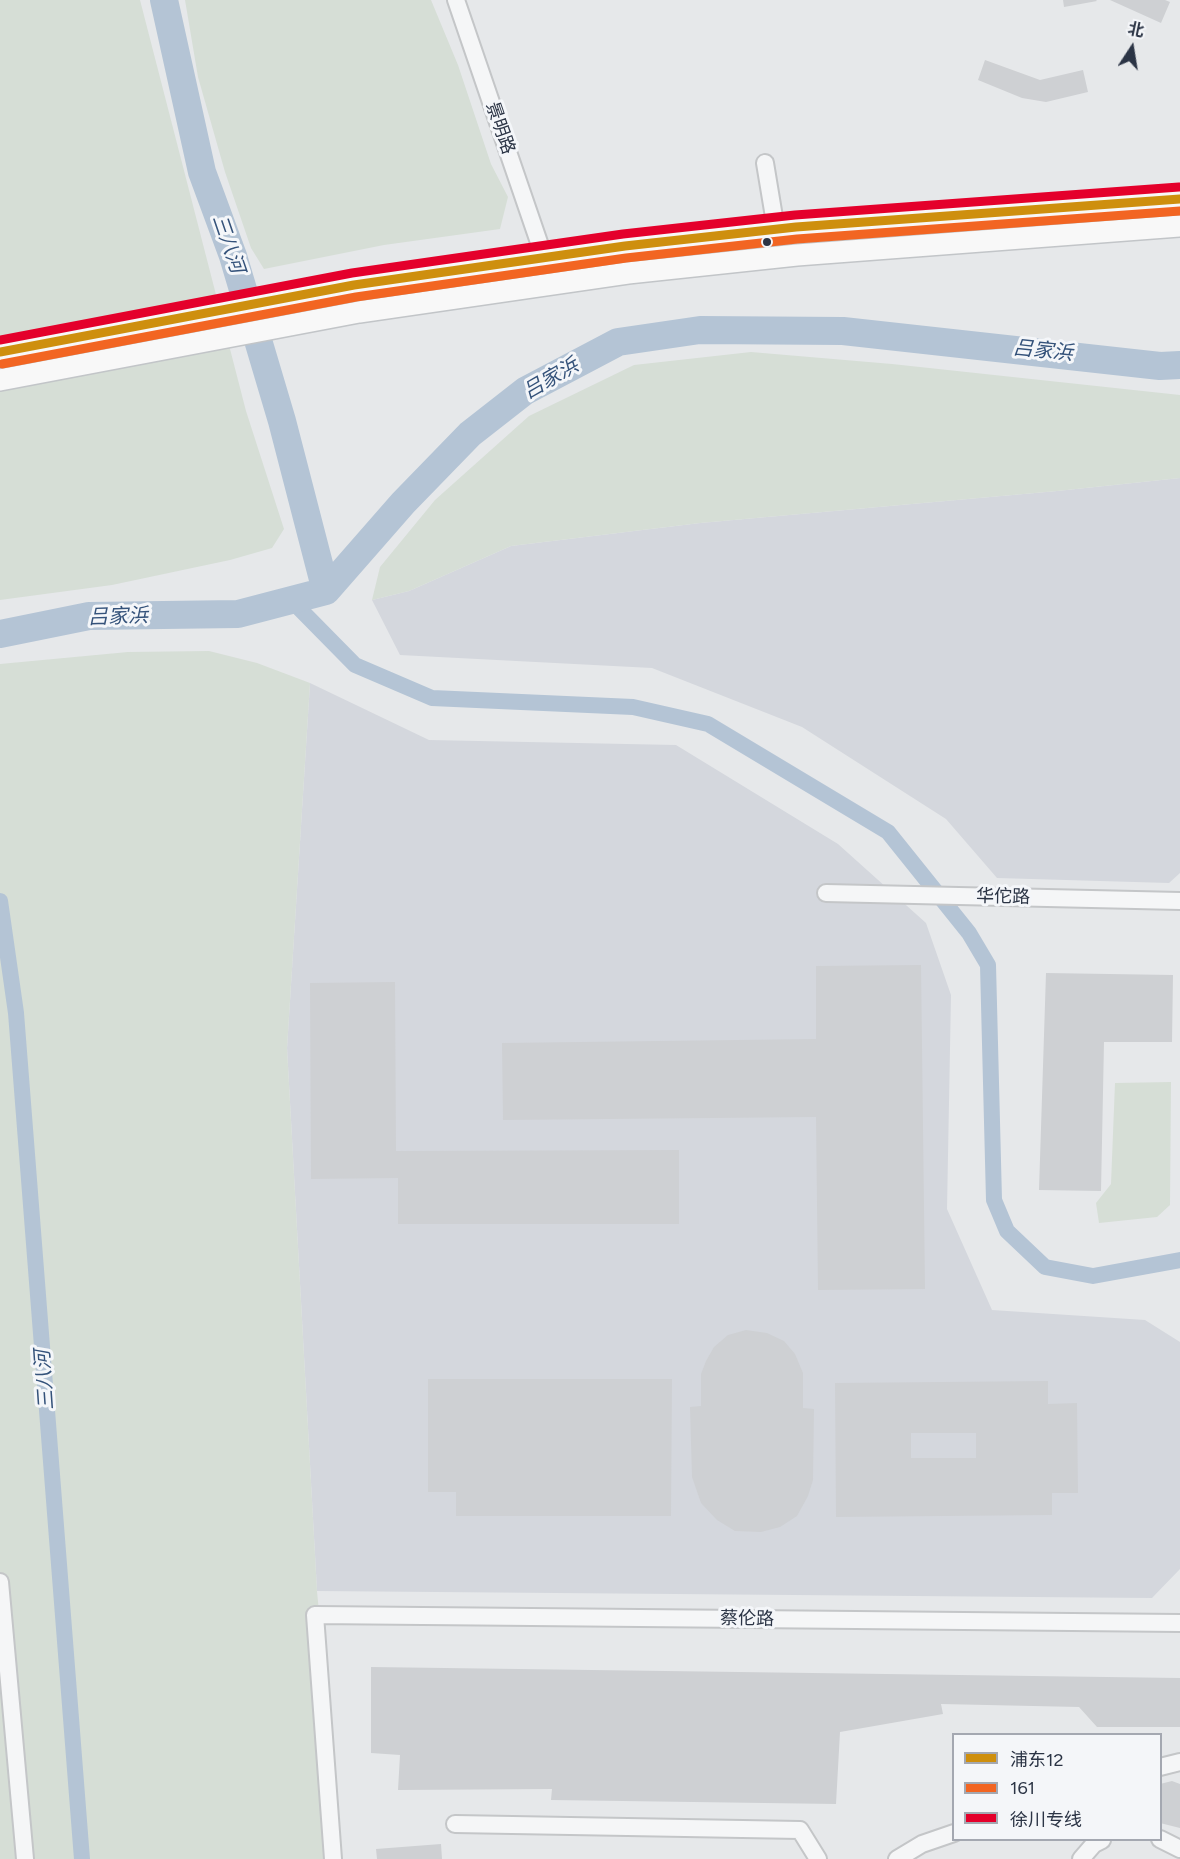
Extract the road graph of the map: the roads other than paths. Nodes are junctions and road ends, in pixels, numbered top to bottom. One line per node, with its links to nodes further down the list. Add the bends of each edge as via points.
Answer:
1 (456, 0): 6 (street, 景明路)
2 (765, 163): 5 (street)
3 (1180, 199): 5 (main road)
4 (1180, 226): 8 (main road, via 712,263 439,299)
5 (776, 229): 6 (main road)
6 (544, 256): 7 (main road, via 274,300)
7 (0, 352)
8 (0, 380)
9 (826, 893): 10 (street, 华佗路)
10 (1180, 901)
11 (0, 1582): 20 (street)
12 (1180, 1623): 21 (street, 蔡伦路, via 315,1615)
13 (1180, 1762): 14 (street)
14 (1162, 1767)
15 (455, 1824): 22 (street, via 800,1830)
16 (952, 1834): 23 (street, via 922,1844)
17 (1162, 1840): 19 (street)
18 (1099, 1841): 24 (street)
19 (1180, 1850)
20 (25, 1859)
21 (333, 1859)
22 (818, 1859)
23 (897, 1859)
24 (1081, 1859)

